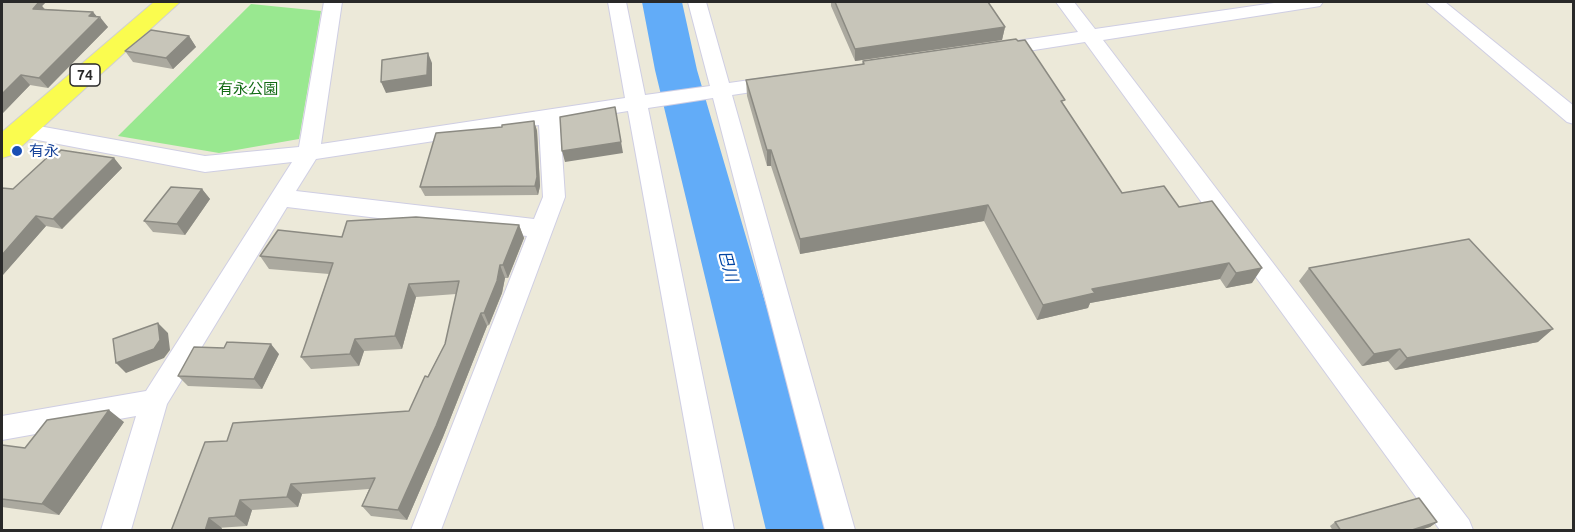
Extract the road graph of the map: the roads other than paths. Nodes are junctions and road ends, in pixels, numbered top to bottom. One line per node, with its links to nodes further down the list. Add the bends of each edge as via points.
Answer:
1 (168, 2): 15 (main road, 74)
2 (333, 2): 17 (street)
3 (617, 2): 12 (street)
4 (697, 2): 11 (street)
5 (1065, 2): 8 (street)
6 (1314, 2): 8 (street)
7 (1435, 2): 14 (street)
8 (1090, 36): 9 (street); 26 (street)
9 (974, 53)
10 (800, 78): 11 (street)
11 (719, 90): 12 (street); 25 (street)
12 (635, 103): 13 (street); 24 (street)
13 (549, 115): 17 (street); 19 (street, via 554,198)
14 (1574, 117)
15 (22, 130): 16 (main road, 74); 17 (street, via 205,164)
16 (2, 148)
17 (309, 153): 18 (street)
18 (283, 198): 19 (street); 20 (street)
19 (542, 229): 23 (street)
20 (154, 401): 21 (street); 22 (street)
21 (2, 428)
22 (116, 531)
23 (426, 531)
24 (719, 531)
25 (840, 531)
26 (1458, 531)

